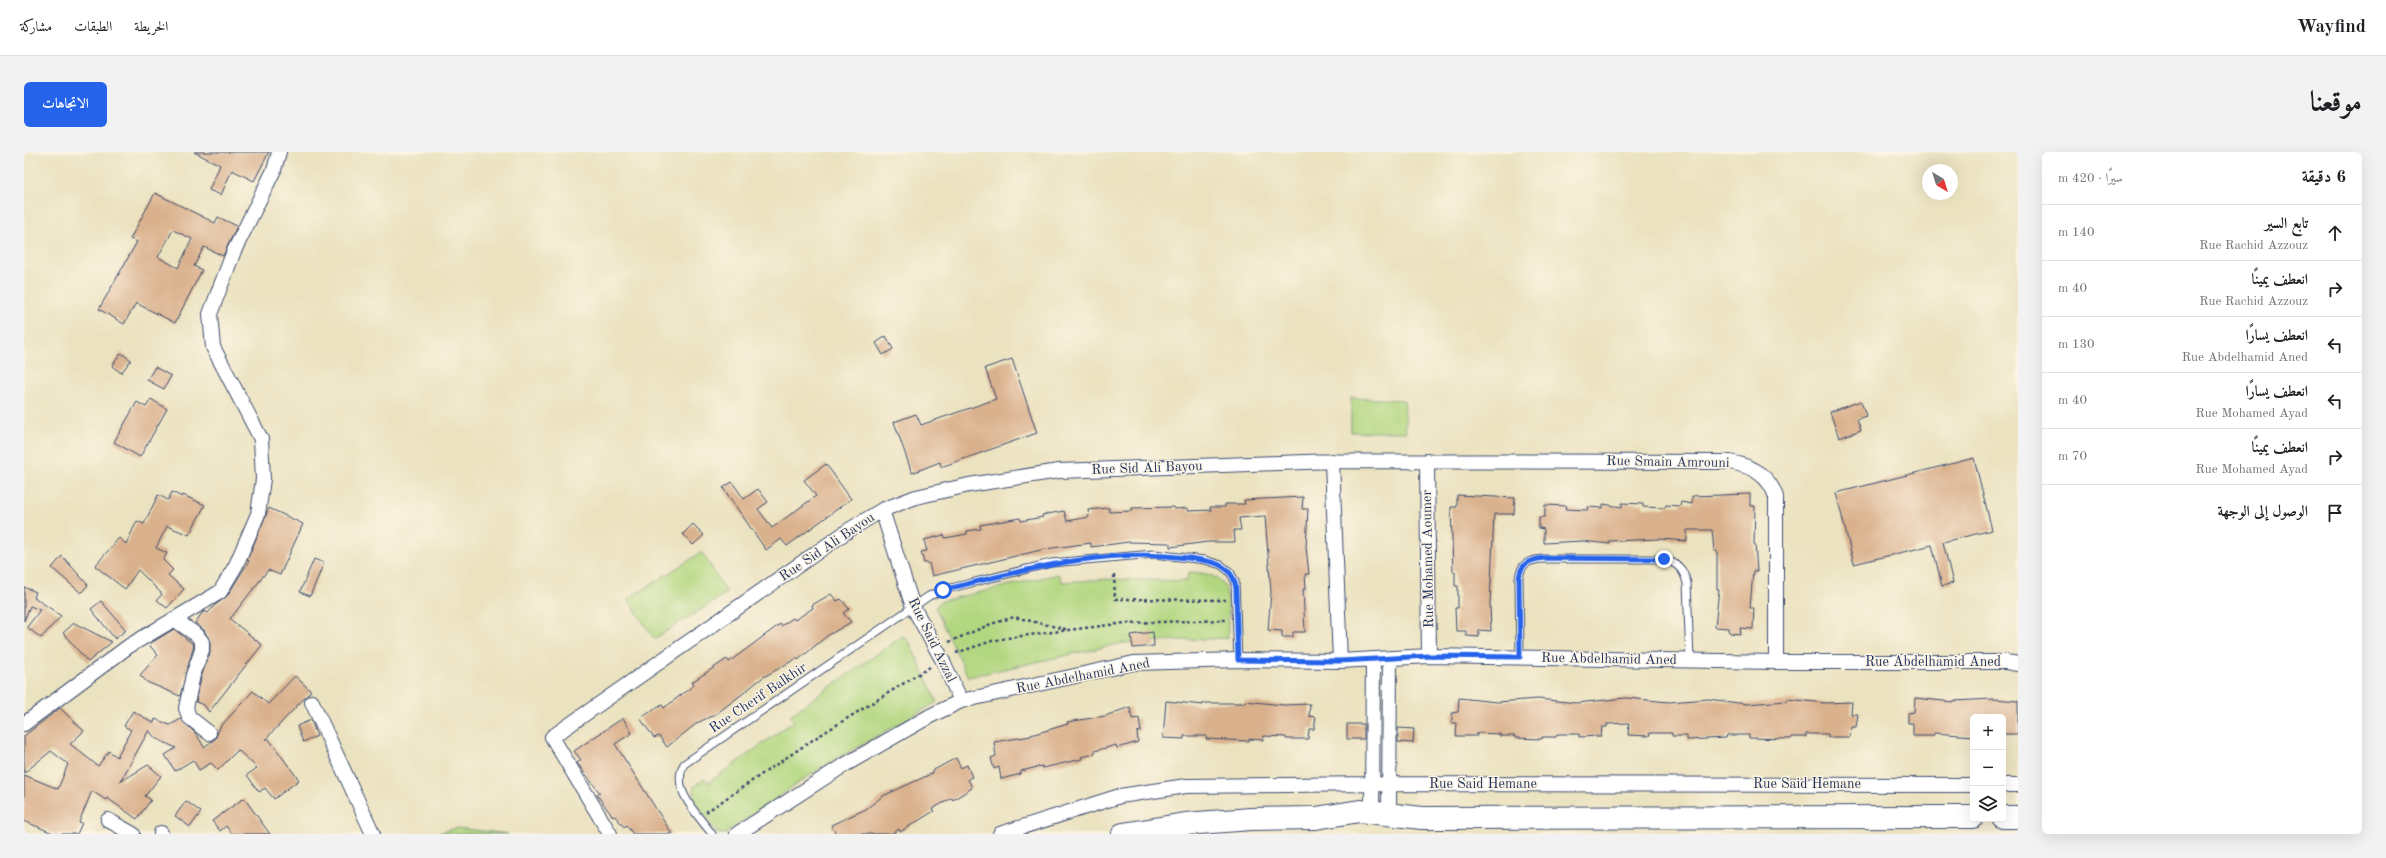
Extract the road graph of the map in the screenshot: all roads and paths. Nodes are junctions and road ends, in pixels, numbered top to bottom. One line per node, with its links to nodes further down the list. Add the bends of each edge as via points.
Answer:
1 (279, 152): 8 (street, via 274,170 234,251 210,314 213,347 261,439 263,478 258,514 236,565 220,592)
2 (1332, 461): 3 (street, Rue Sid Ali Bayou); 4 (street, Rue Sid Ali Bayou, via 1059,471 969,485 916,497); 20 (street)
3 (1427, 461): 13 (street, Rue Mohamed Aoumer); 21 (street, Rue Smain Amrouni, via 1730,462 1744,465 1760,474 1773,488 1776,497)
4 (882, 510): 7 (street, Rue Said Azzal); 41 (street, Rue Sid Ali Bayou, via 849,530 552,738)
5 (1114, 575): 6 (path, via 1115,599)
6 (1237, 600): 7 (lane, Rue Cherif Balkhir, via 1235,581 1230,572 1221,565 1205,560 1154,554 1051,563 943,590); 9 (lane, Rue Cherif Balkhir)
7 (913, 607): 16 (street, Rue Said Azzal); 32 (lane, Rue Cherif Balkhir, via 684,764 679,780 683,793)
8 (175, 620): 25 (street, via 128,646); 26 (street, via 197,635 202,642 186,708 189,717)
9 (1237, 620): 10 (path, via 1162,621); 18 (lane, Rue Cherif Balkhir)
10 (1072, 631): 11 (path, via 1014,617); 12 (path, via 992,641)
11 (949, 642)
12 (956, 653)
13 (1429, 656): 14 (street, Rue Abdelhamid Aned); 15 (street, Rue Abdelhamid Aned)
14 (1520, 657): 19 (street, Rue Abdelhamid Aned); 19 (lane, via 1519,578 1524,563 1544,558 1664,559 1676,563 1684,571 1687,583)
15 (1390, 658): 17 (street, Rue Abdelhamid Aned); 28 (street)
16 (942, 659): 23 (street, Rue Said Azzal); 32 (path, via 814,739)
17 (1373, 659): 20 (street, Rue Abdelhamid Aned); 27 (street)
18 (1238, 660): 20 (street, Rue Abdelhamid Aned); 23 (street, Rue Abdelhamid Aned, via 1134,663)
19 (1690, 660): 21 (street, Rue Abdelhamid Aned)
20 (1340, 661)
21 (1776, 662): 22 (street, Rue Abdelhamid Aned)
22 (2018, 664)
23 (962, 701): 43 (street, Rue Abdelhamid Aned, via 930,716 841,767)
24 (312, 702): 39 (street)
25 (24, 724)
26 (209, 733)
27 (1372, 784): 28 (street, Rue Said Hemane); 36 (street); 44 (street, Rue Said Hemane, via 1186,786 1120,796)
28 (1389, 784): 29 (street, Rue Said Hemane); 36 (street)
29 (1970, 785)
30 (2006, 785): 31 (street)
31 (2018, 785)
32 (699, 817): 42 (lane, Rue Cherif Balkhir)
33 (1970, 817): 36 (main road)
34 (2006, 817): 35 (main road)
35 (2018, 817)
36 (1391, 818): 38 (main road, via 1348,812)
37 (108, 820): 40 (street)
38 (1323, 825): 45 (main road, via 1308,819 1218,821)
39 (370, 833)
40 (133, 834)
41 (610, 834)
42 (712, 834)
43 (737, 834)
44 (1000, 834)
45 (1123, 834)

